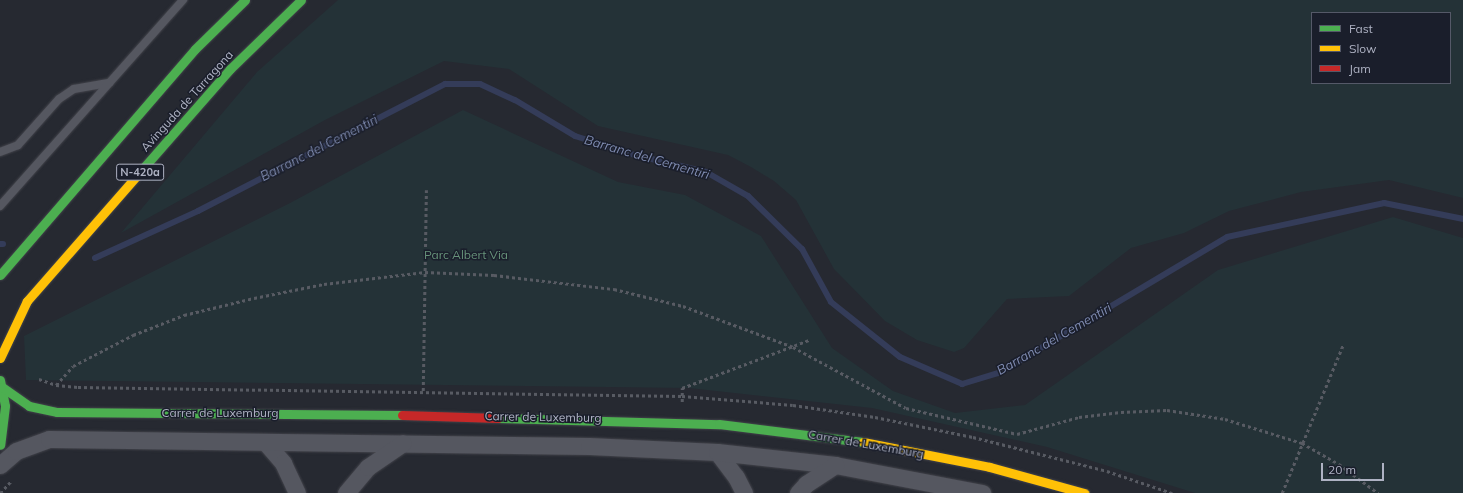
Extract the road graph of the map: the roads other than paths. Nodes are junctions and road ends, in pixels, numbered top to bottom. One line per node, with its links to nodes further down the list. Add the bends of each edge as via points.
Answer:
1 (183, 0): 4 (lane)
2 (245, 0): 7 (street, N-420a, via 195,49)
3 (301, 0): 8 (street, Avinguda de Tarragona / N-420a, via 230,69 27,301)
4 (109, 84): 5 (lane, via 74,89 59,99 18,145); 6 (lane)
5 (0, 152)
6 (0, 206)
7 (0, 275)
8 (0, 358)
9 (1, 384): 12 (street, via 4,428); 21 (street, Carrer de Luxemburg, via 29,406 57,412 423,415 682,422 843,438 990,467)
10 (266, 442): 11 (street); 14 (street, via 49,439 16,452); 16 (street, via 283,463)
11 (403, 443): 13 (street); 17 (street, via 368,467)
12 (0, 444)
13 (717, 452): 15 (street); 18 (street, via 736,477)
14 (0, 465)
15 (835, 465): 19 (street, via 806,484); 20 (street)
16 (298, 493)
17 (346, 493)
18 (744, 493)
19 (798, 493)
20 (982, 493)
21 (1084, 493)

